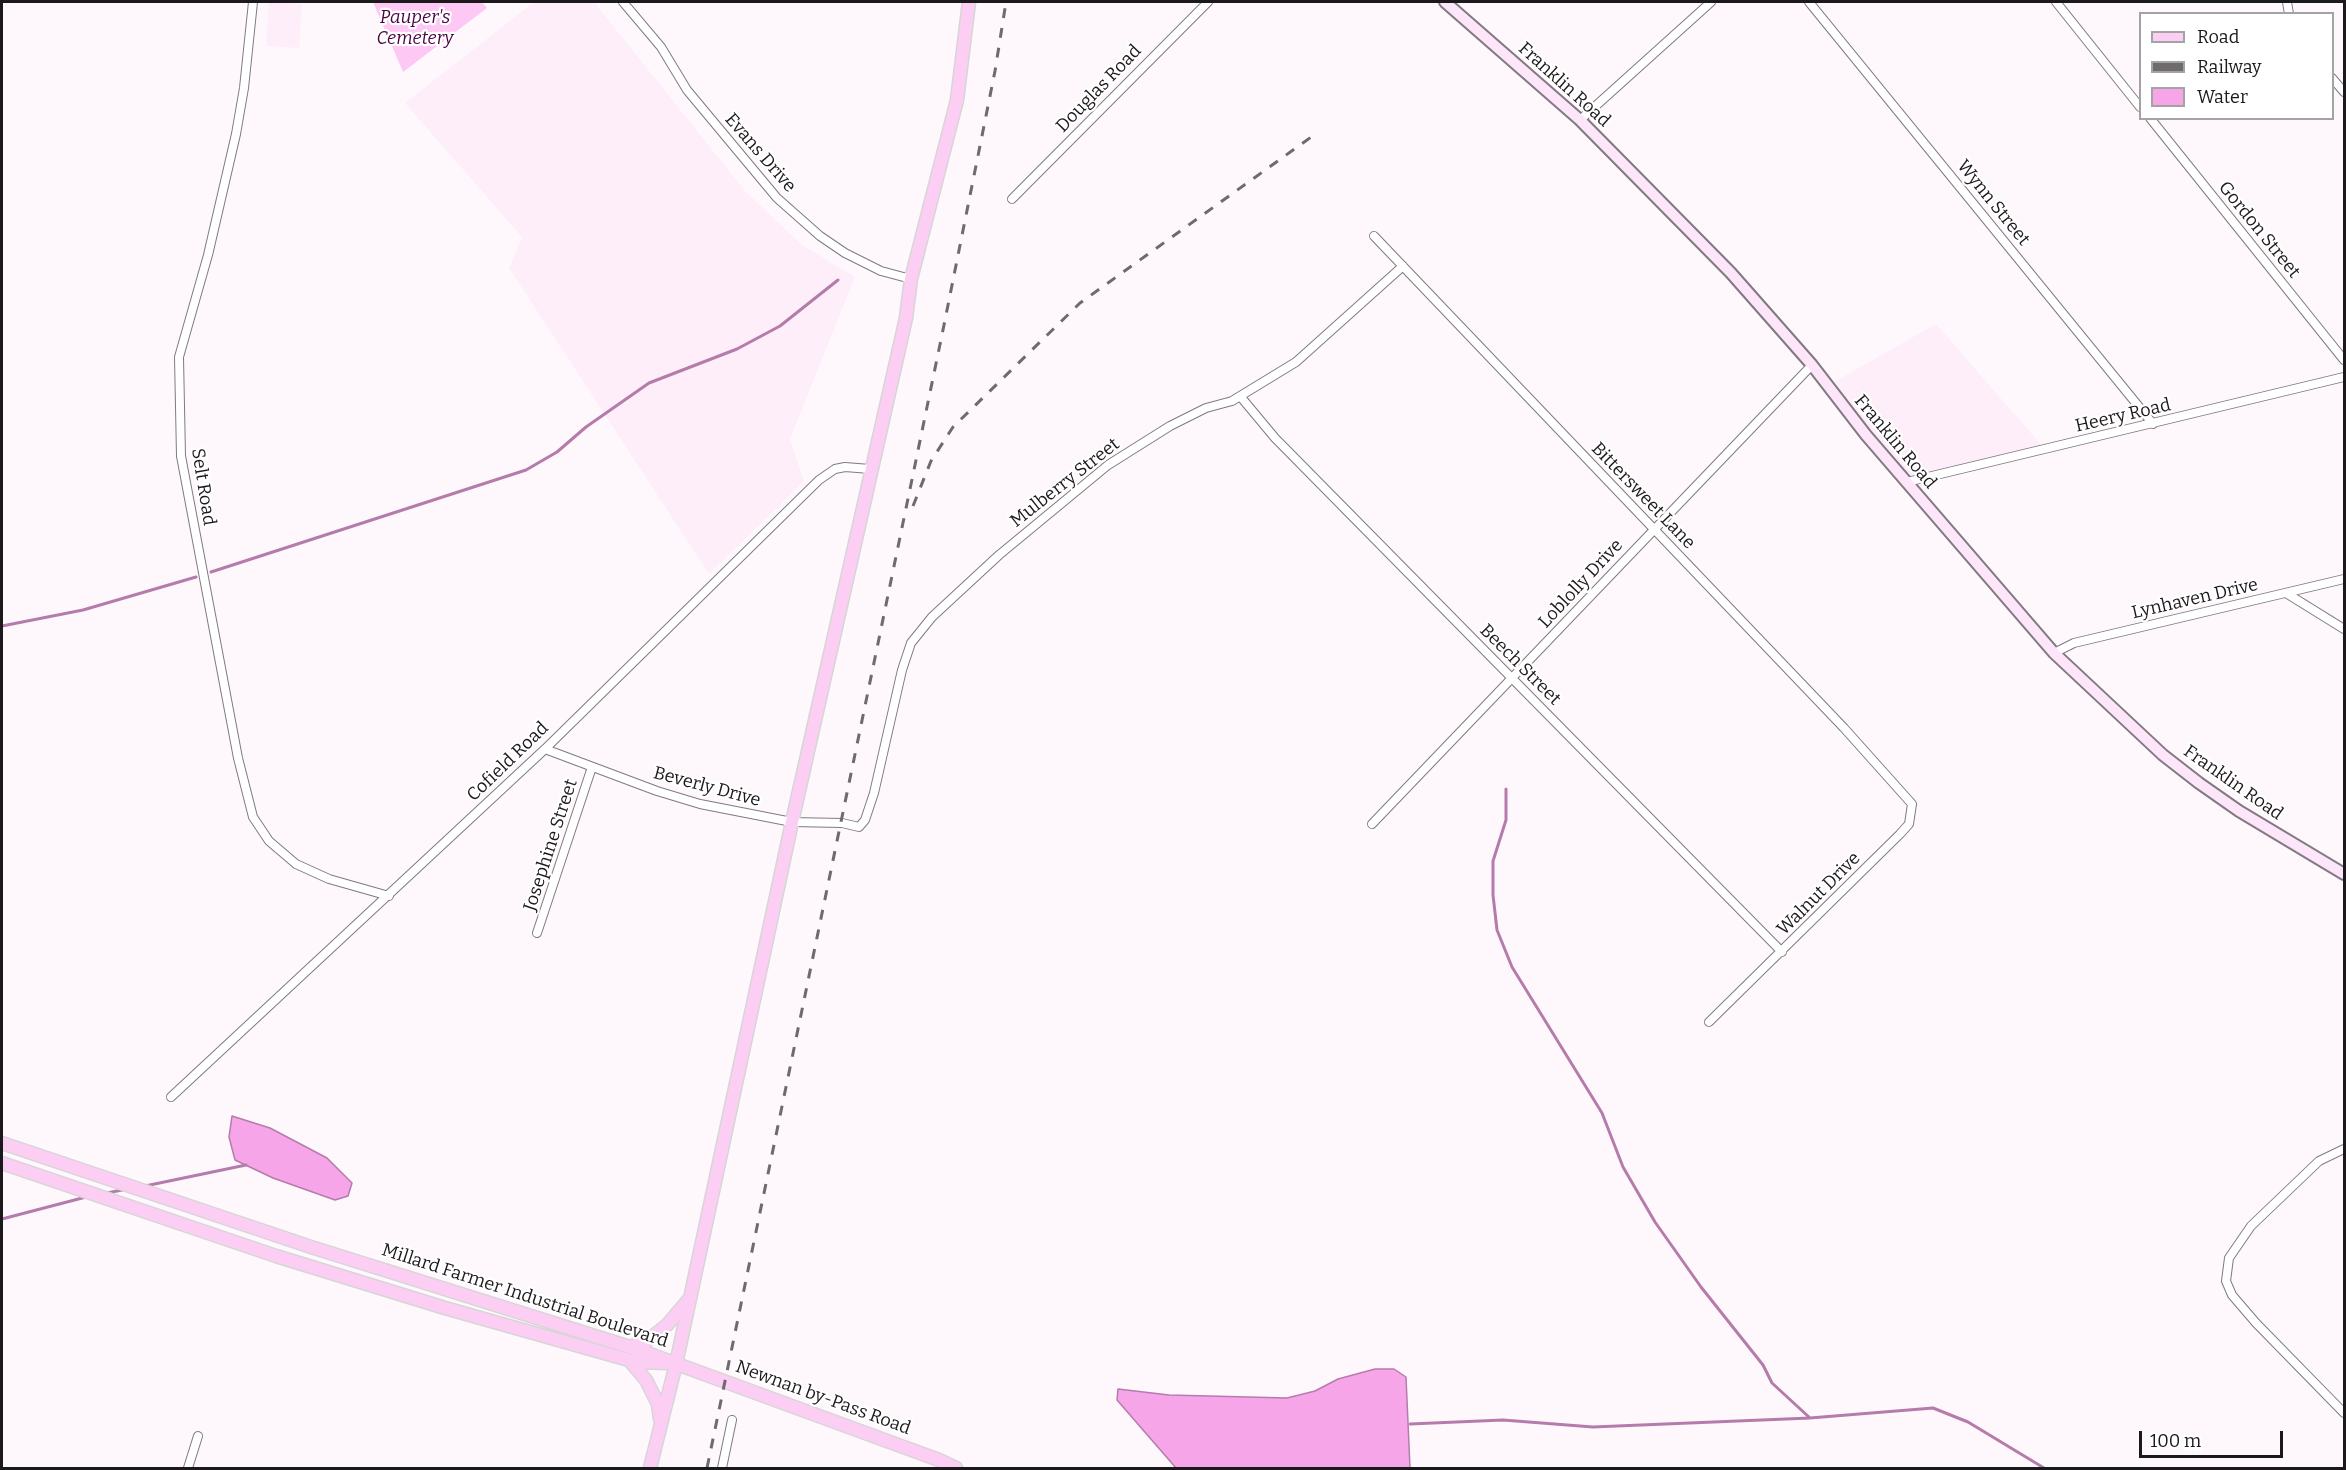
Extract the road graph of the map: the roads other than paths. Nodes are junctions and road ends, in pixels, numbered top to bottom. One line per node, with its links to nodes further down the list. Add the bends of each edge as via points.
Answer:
1 (253, 2): 38 (street, Selt Road, via 236,134 179,357 181,456 238,758 253,818 269,841 296,864 329,879)
2 (623, 2): 17 (street, Evans Drive, via 661,47 687,90 777,198 845,253 881,271)
3 (969, 2): 17 (main road, via 957,99)
4 (1208, 2): 14 (street, Douglas Road)
5 (1445, 2): 12 (main road, Franklin Road)
6 (1711, 2): 12 (street)
7 (1809, 2): 22 (street, Wynn Street)
8 (2056, 2): 11 (street)
9 (2334, 80): 10 (street)
10 (2344, 92)
11 (2139, 106)
12 (1580, 120): 19 (main road, Franklin Road, via 1731,273)
13 (2152, 120): 18 (street, Gordon Street)
14 (1012, 199)
15 (1374, 236): 16 (street, Bittersweet Lane)
16 (1403, 266): 21 (street, Mulberry Street, via 1315,347); 25 (street, Bittersweet Lane)
17 (911, 279): 23 (main road, via 906,318)
18 (2344, 360)
19 (1812, 365): 24 (main road, Franklin Road); 25 (street, Loblolly Drive)
20 (2344, 377): 22 (street, Heery Road)
21 (1240, 396): 30 (street, Beech Street, via 1275,438); 34 (street, Mulberry Street, via 1170,426 1108,465 999,555 932,617 911,643 902,670)
22 (2153, 424): 24 (street, Heery Road)
23 (870, 469): 31 (street, Cofield Road, via 845,467 827,474); 35 (main road)
24 (1907, 482): 29 (main road, Franklin Road)
25 (1654, 529): 30 (street, Loblolly Drive); 33 (street, Bittersweet Lane)
26 (2344, 579): 27 (street, Lynhaven Drive)
27 (2286, 593): 28 (street); 29 (street, Lynhaven Drive, via 2074,643)
28 (2344, 629)
29 (2054, 653): 37 (main road, Franklin Road, via 2163,755 2199,783)
30 (1513, 679): 36 (street, Loblolly Drive); 40 (street, Beech Street)
31 (545, 749): 32 (street, Beverly Drive); 38 (street, Cofield Road)
32 (592, 767): 35 (street, Beverly Drive, via 700,804); 39 (street, Josephine Street)
33 (1890, 777): 40 (street, Walnut Drive, via 1912,804 1909,824)
34 (865, 820): 35 (street, Beverly Drive, via 859,826)
35 (792, 822): 46 (main road)
36 (1372, 824)
37 (2344, 874)
38 (389, 896): 42 (street, Cofield Road)
39 (537, 933)
40 (1782, 952): 41 (street, Walnut Drive)
41 (1709, 1022)
42 (171, 1097)
43 (2, 1143): 47 (main road, Millard Farmer Industrial Boulevard, via 311,1247)
44 (2344, 1149): 50 (street, via 2319,1161 2251,1226 2229,1258 2226,1281 2232,1295 2256,1323)
45 (2, 1163): 48 (main road, Millard Farmer Industrial Boulevard, via 287,1259)
46 (690, 1297): 47 (main road, via 667,1325 647,1341); 49 (main road)
47 (629, 1347): 49 (main road, Millard Farmer Industrial Boulevard)
48 (629, 1360): 49 (main road, Millard Farmer Industrial Boulevard); 52 (main road, via 646,1380 658,1404)
49 (676, 1364): 52 (main road); 54 (main road, Newnan by-Pass Road)
50 (2344, 1413)
51 (732, 1420): 57 (street)
52 (661, 1427): 56 (main road)
53 (198, 1436): 55 (street)
54 (938, 1464): 58 (main road, Newnan by-Pass Road)
55 (188, 1468)
56 (650, 1468)
57 (722, 1468)
58 (956, 1468)

